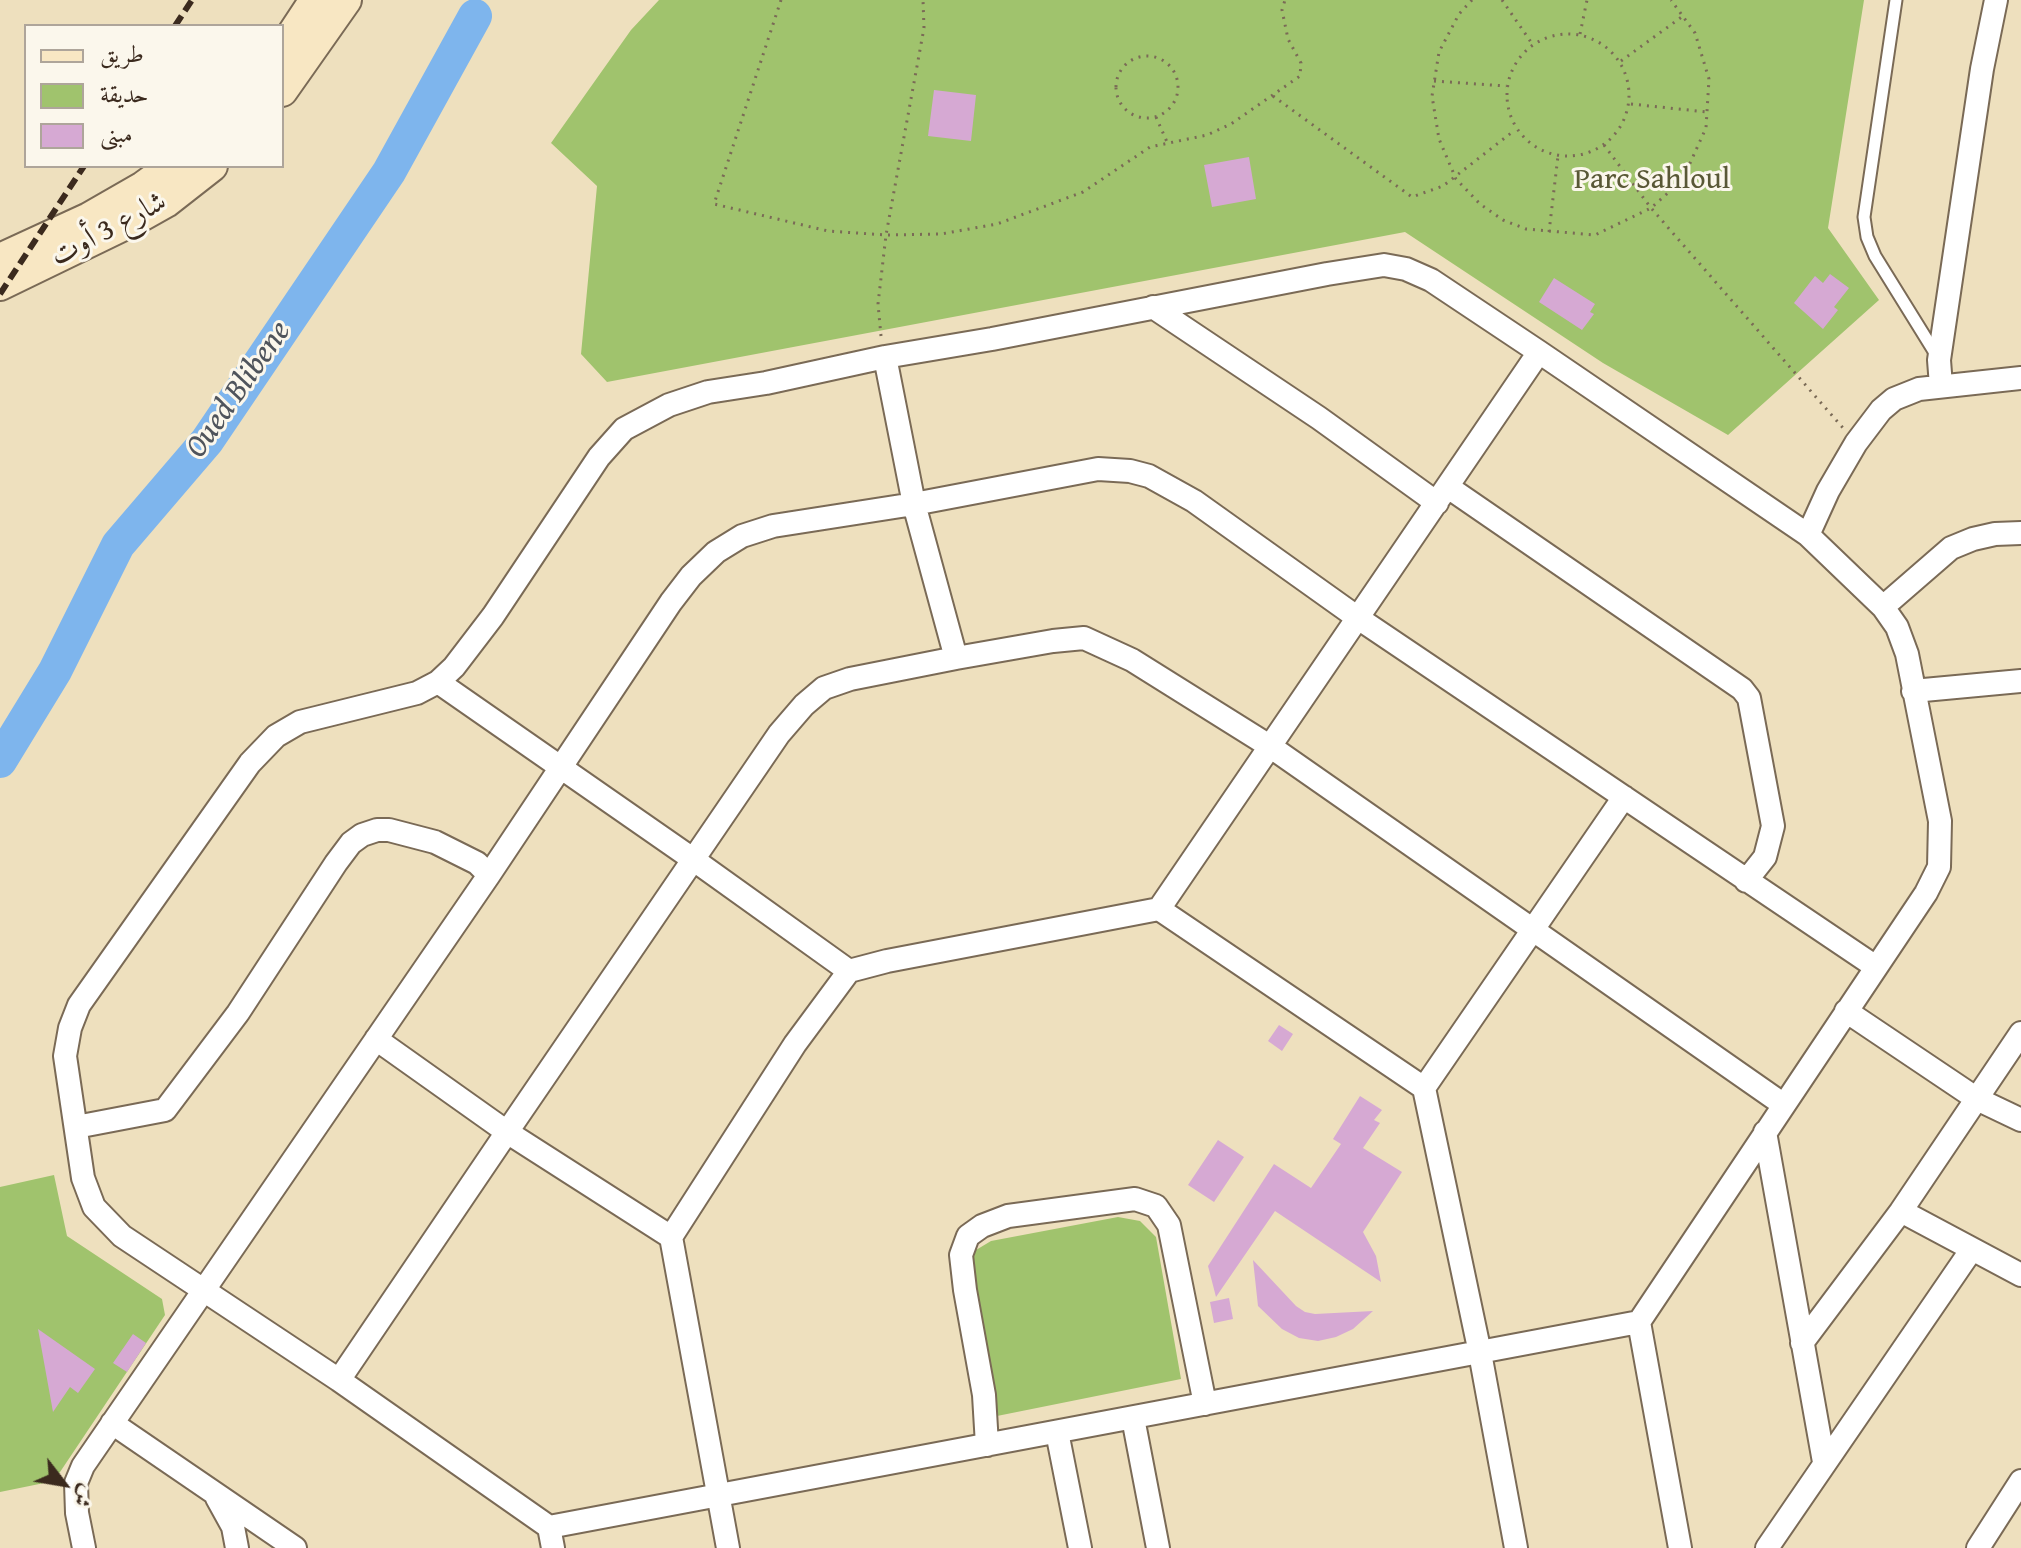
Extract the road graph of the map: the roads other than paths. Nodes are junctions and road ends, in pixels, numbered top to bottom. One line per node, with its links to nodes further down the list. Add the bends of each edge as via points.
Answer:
1 (315, 0): 5 (main road)
2 (346, 0): 6 (main road)
3 (1896, 0): 14 (lane, via 1864,217 1875,256)
4 (1996, 0): 14 (street)
5 (284, 47)
6 (284, 88)
7 (169, 168): 9 (main road)
8 (209, 168): 9 (main road, شارع 3 أوت, via 134,220)
9 (19, 259): 10 (main road, شارع 3 أوت)
10 (0, 285)
11 (1153, 307): 12 (street, via 1384,265 1431,280); 13 (street); 17 (street)
12 (1539, 352): 17 (street); 20 (street)
13 (885, 357): 18 (street); 25 (street, via 708,392 624,429 599,457 493,616)
14 (1939, 360): 16 (street)
15 (2021, 378): 16 (street)
16 (1941, 386): 20 (street, via 1919,389 1881,410 1856,443)
17 (1442, 495): 22 (street); 32 (street, via 1742,689 1749,698 1773,826 1765,857)
18 (914, 504): 22 (street, via 1098,469 1130,471 1194,501); 23 (street); 28 (street, via 773,526 716,552 671,602)
19 (2021, 533): 21 (street, via 1984,536 1951,548)
20 (1808, 535): 21 (street)
21 (1883, 607): 26 (street, via 1907,654)
22 (1358, 618): 27 (street); 29 (street)
23 (956, 658): 27 (street, via 1084,638 1132,660); 30 (street, via 824,688 779,734)
24 (2021, 681): 26 (street)
25 (438, 682): 28 (street); 44 (street, via 417,693 300,722 276,736 250,763 79,1005 65,1056)
26 (1913, 691): 35 (street, via 1940,821 1939,867)
27 (1271, 747): 33 (street); 34 (street)
28 (560, 768): 30 (street); 31 (street)
29 (1624, 797): 32 (street); 34 (street)
30 (694, 860): 36 (street); 45 (street)
31 (489, 875): 39 (street); 44 (street, via 435,842 389,830 362,835 336,863 238,1013 165,1110)
32 (1746, 881): 35 (street)
33 (1159, 909): 36 (street); 40 (street)
34 (1531, 930): 40 (street); 42 (street)
35 (1876, 967): 37 (street)
36 (849, 971): 48 (street, via 795,1044)
37 (1846, 1011): 41 (street); 42 (street)
38 (2021, 1033): 41 (street)
39 (376, 1039): 45 (street); 51 (street)
40 (1424, 1088): 54 (street)
41 (1977, 1099): 43 (street); 47 (street)
42 (1784, 1105): 46 (street)
43 (2021, 1120)
44 (76, 1127): 51 (street, via 83,1178 94,1207 122,1236)
45 (507, 1132): 48 (street); 55 (street)
46 (1765, 1132): 52 (street); 53 (street)
47 (1901, 1211): 49 (street); 53 (street)
48 (671, 1237): 64 (street)
49 (1972, 1249): 50 (street); 61 (street)
50 (2021, 1275)
51 (203, 1290): 55 (street); 58 (street)
52 (1639, 1322): 54 (street); 73 (street)
53 (1802, 1343): 61 (street)
54 (1480, 1353): 56 (street); 72 (street)
55 (339, 1380): 65 (street)
56 (1205, 1404): 57 (street); 60 (street, via 1169,1225 1156,1206 1122,1200 1008,1216 968,1236 961,1255)
57 (1133, 1418): 59 (street); 71 (street)
58 (112, 1423): 63 (street); 66 (street, via 76,1483)
59 (1057, 1432): 60 (street); 70 (street)
60 (987, 1445): 64 (street)
61 (1824, 1462): 74 (street)
62 (2021, 1481): 75 (street)
63 (214, 1493): 67 (street, via 227,1512); 68 (street)
64 (719, 1496): 65 (street); 69 (street)
65 (551, 1538)
66 (84, 1548)
67 (237, 1548)
68 (295, 1548)
69 (728, 1548)
70 (1080, 1548)
71 (1158, 1548)
72 (1516, 1548)
73 (1680, 1548)
74 (1767, 1548)
75 (1978, 1548)

